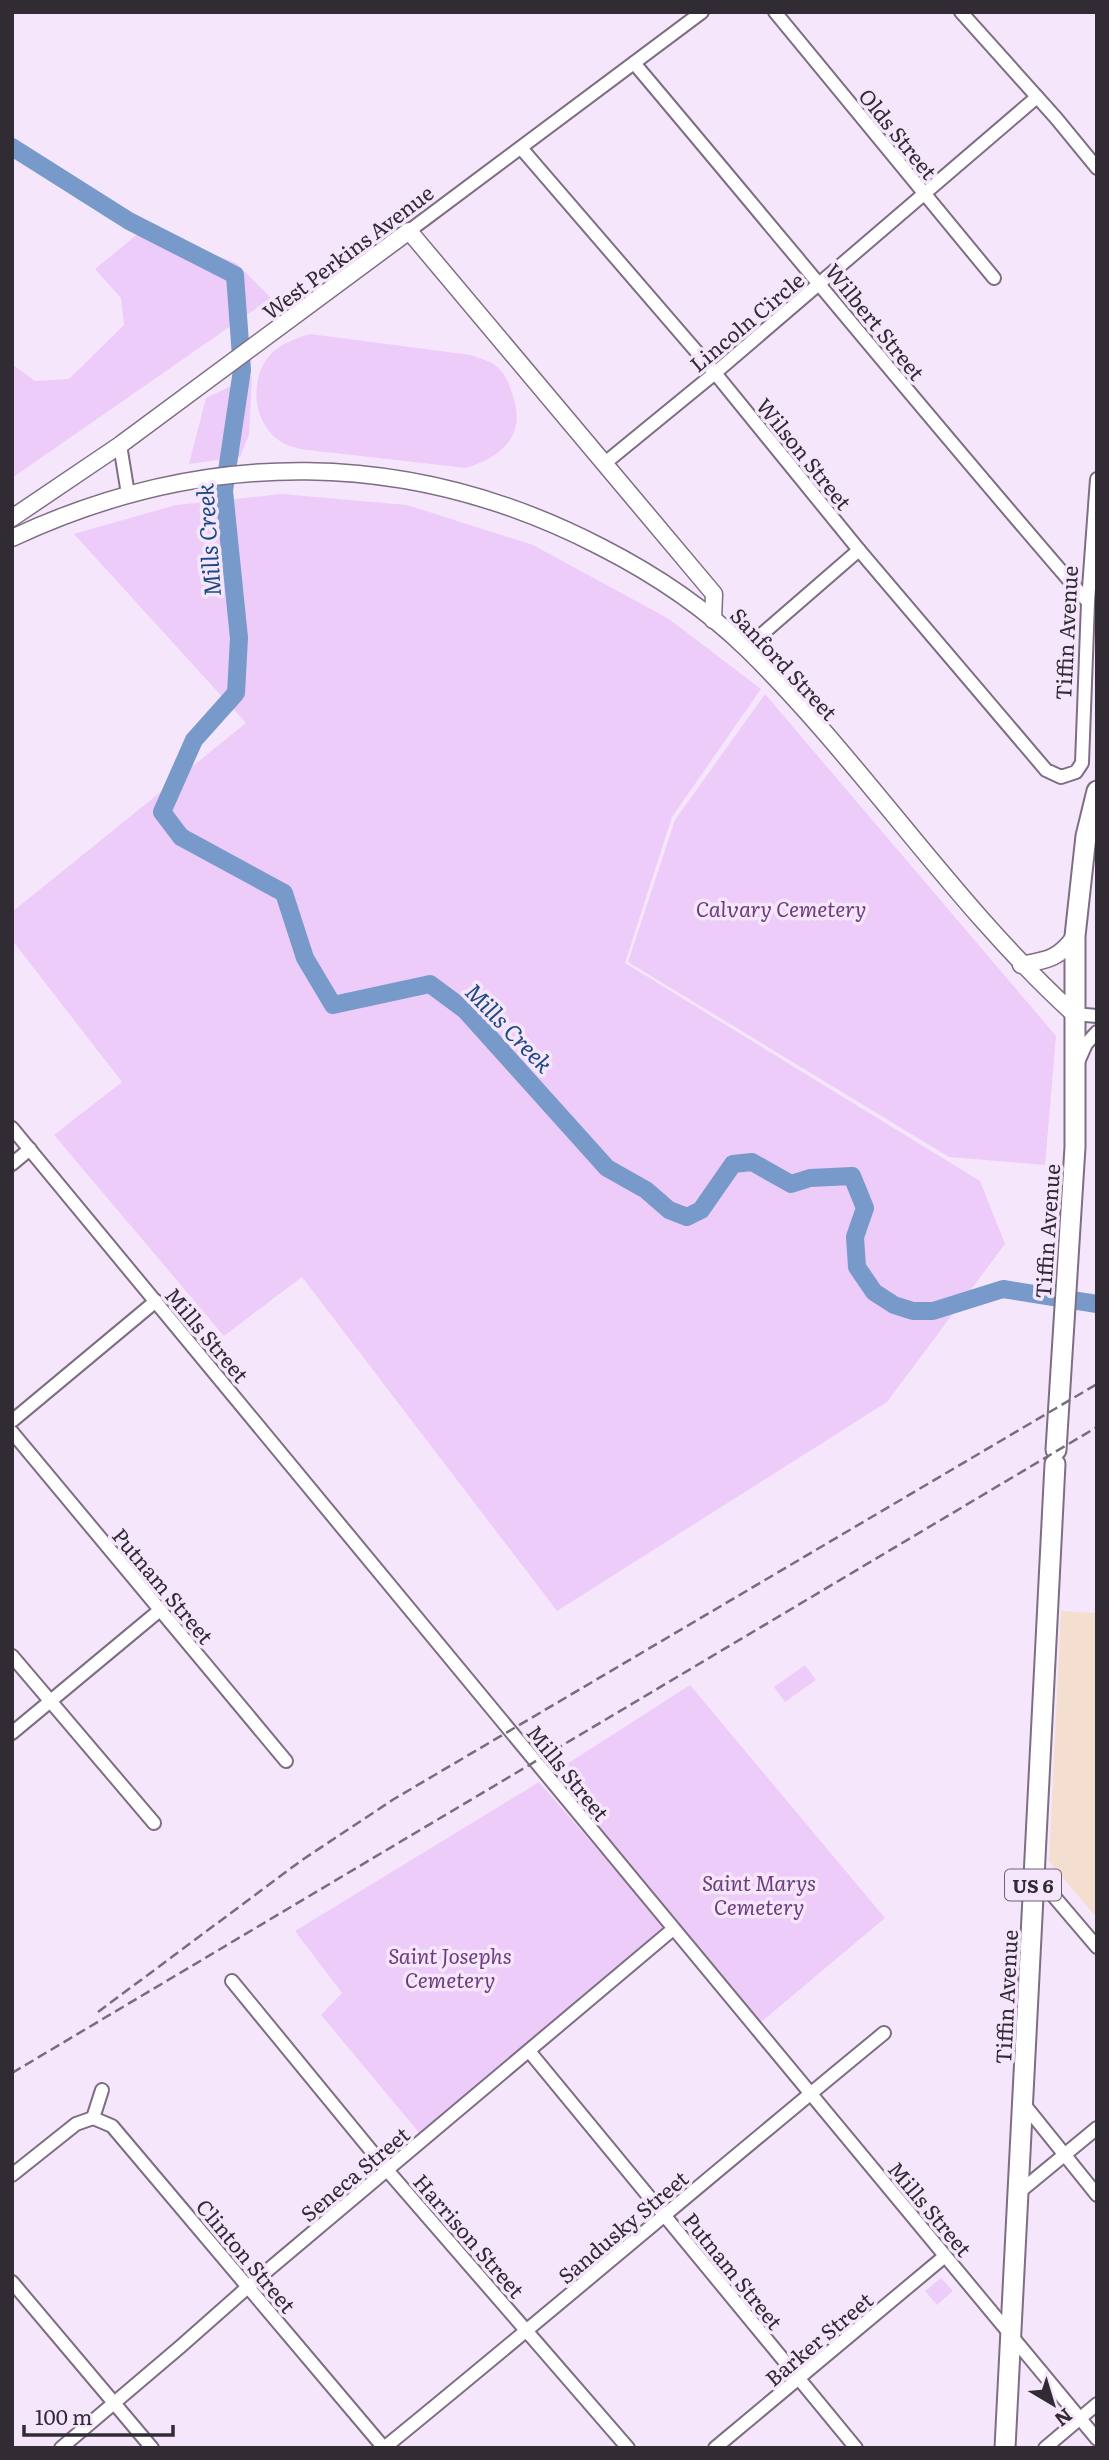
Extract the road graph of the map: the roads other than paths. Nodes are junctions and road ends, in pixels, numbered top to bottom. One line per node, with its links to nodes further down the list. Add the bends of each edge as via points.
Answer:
1 (702, 12): 4 (street, West Perkins Avenue)
2 (775, 12): 8 (street, Olds Street)
3 (961, 12): 5 (street)
4 (635, 63): 6 (street, West Perkins Avenue); 11 (street, Wilbert Street)
5 (1037, 97): 7 (street); 8 (street, Lincoln Circle)
6 (521, 148): 9 (street, West Perkins Avenue); 12 (street, Wilson Street)
7 (1097, 168)
8 (924, 194): 10 (street, Olds Street); 11 (street, Lincoln Circle)
9 (409, 231): 13 (main road, West Perkins Avenue); 14 (main road, Sanford Street)
10 (994, 278)
11 (820, 283): 12 (street, Lincoln Circle); 20 (street, Wilbert Street)
12 (715, 373): 14 (street, Lincoln Circle); 19 (street, Wilson Street)
13 (120, 444): 16 (street); 17 (main road, West Perkins Avenue)
14 (606, 463): 21 (main road, Sanford Street, via 714,594)
15 (1097, 479): 20 (street, Tiffin Avenue)
16 (128, 494): 18 (main road); 21 (main road, via 234,473 377,474 480,497 566,529 670,586)
17 (12, 518)
18 (12, 538)
19 (859, 550): 22 (street); 23 (street, Wilson Street, via 1046,770)
20 (1088, 602): 23 (street, Tiffin Avenue, via 1082,762 1076,772)
21 (713, 620): 22 (main road, Sanford Street)
22 (746, 648): 27 (main road, Sanford Street)
23 (1061, 777)
24 (1097, 791): 25 (main road, US 6)
25 (1091, 835): 26 (main road, US 6)
26 (1075, 936): 27 (main road, via 1057,956); 28 (main road, US 6)
27 (1021, 965): 28 (main road, Sanford Street)
28 (1074, 1014): 29 (street); 31 (main road, Tiffin Avenue / US 6)
29 (1097, 1016)
30 (1097, 1032): 31 (street, via 1086,1044)
31 (1074, 1072): 44 (main road, Tiffin Avenue / US 6, via 1075,1147)
32 (12, 1128): 33 (street, Mills Street)
33 (30, 1149): 34 (street); 35 (street, Mills Street)
34 (12, 1164)
35 (156, 1301): 36 (street); 45 (street, Mills Street)
36 (12, 1421)
37 (12, 1432): 38 (street, Putnam Street)
38 (160, 1610): 40 (street); 42 (street, Putnam Street)
39 (12, 1656): 40 (street)
40 (51, 1701): 41 (street); 43 (street)
41 (12, 1733)
42 (286, 1762)
43 (154, 1823)
44 (1034, 1873): 46 (street); 52 (main road, Tiffin Avenue / US 6)
45 (672, 1930): 49 (street, Seneca Street); 51 (street, Mills Street)
46 (1097, 1947)
47 (232, 1982): 56 (street, Harrison Street)
48 (884, 2032): 51 (street, Sandusky Street)
49 (530, 2051): 56 (street, Seneca Street); 60 (street, Putnam Street)
50 (102, 2090): 53 (street)
51 (810, 2093): 60 (street, Sandusky Street); 61 (street, Mills Street)
52 (1023, 2103): 55 (street); 58 (main road, Tiffin Avenue / US 6)
53 (93, 2118): 57 (street, via 76,2124); 63 (street, Clinton Street, via 112,2126)
54 (1097, 2128): 55 (street)
55 (1064, 2155): 58 (street); 59 (street)
56 (387, 2170): 63 (street, Seneca Street); 64 (street, Harrison Street)
57 (12, 2175)
58 (1018, 2193): 65 (main road, Tiffin Avenue / US 6)
59 (1097, 2195)
60 (664, 2215): 64 (street, Sandusky Street); 66 (street, Putnam Street)
61 (945, 2256): 65 (street, Mills Street); 66 (street, Barker Street)
62 (12, 2282): 67 (street)
63 (249, 2286): 67 (street, Seneca Street); 73 (street, Clinton Street)
64 (528, 2331): 73 (street, Sandusky Street); 74 (street, Harrison Street)
65 (1011, 2336): 69 (street, Mills Street); 77 (main road, Tiffin Avenue / US 6)
66 (798, 2380): 75 (street, Barker Street); 76 (street, Putnam Street)
67 (114, 2402): 71 (street, Seneca Street); 72 (street)
68 (1097, 2404): 69 (street)
69 (1079, 2418): 70 (street, Mills Street); 78 (street)
70 (1097, 2440)
71 (61, 2448)
72 (152, 2448)
73 (384, 2448)
74 (628, 2448)
75 (715, 2448)
76 (856, 2448)
77 (1005, 2448)
78 (1045, 2448)

